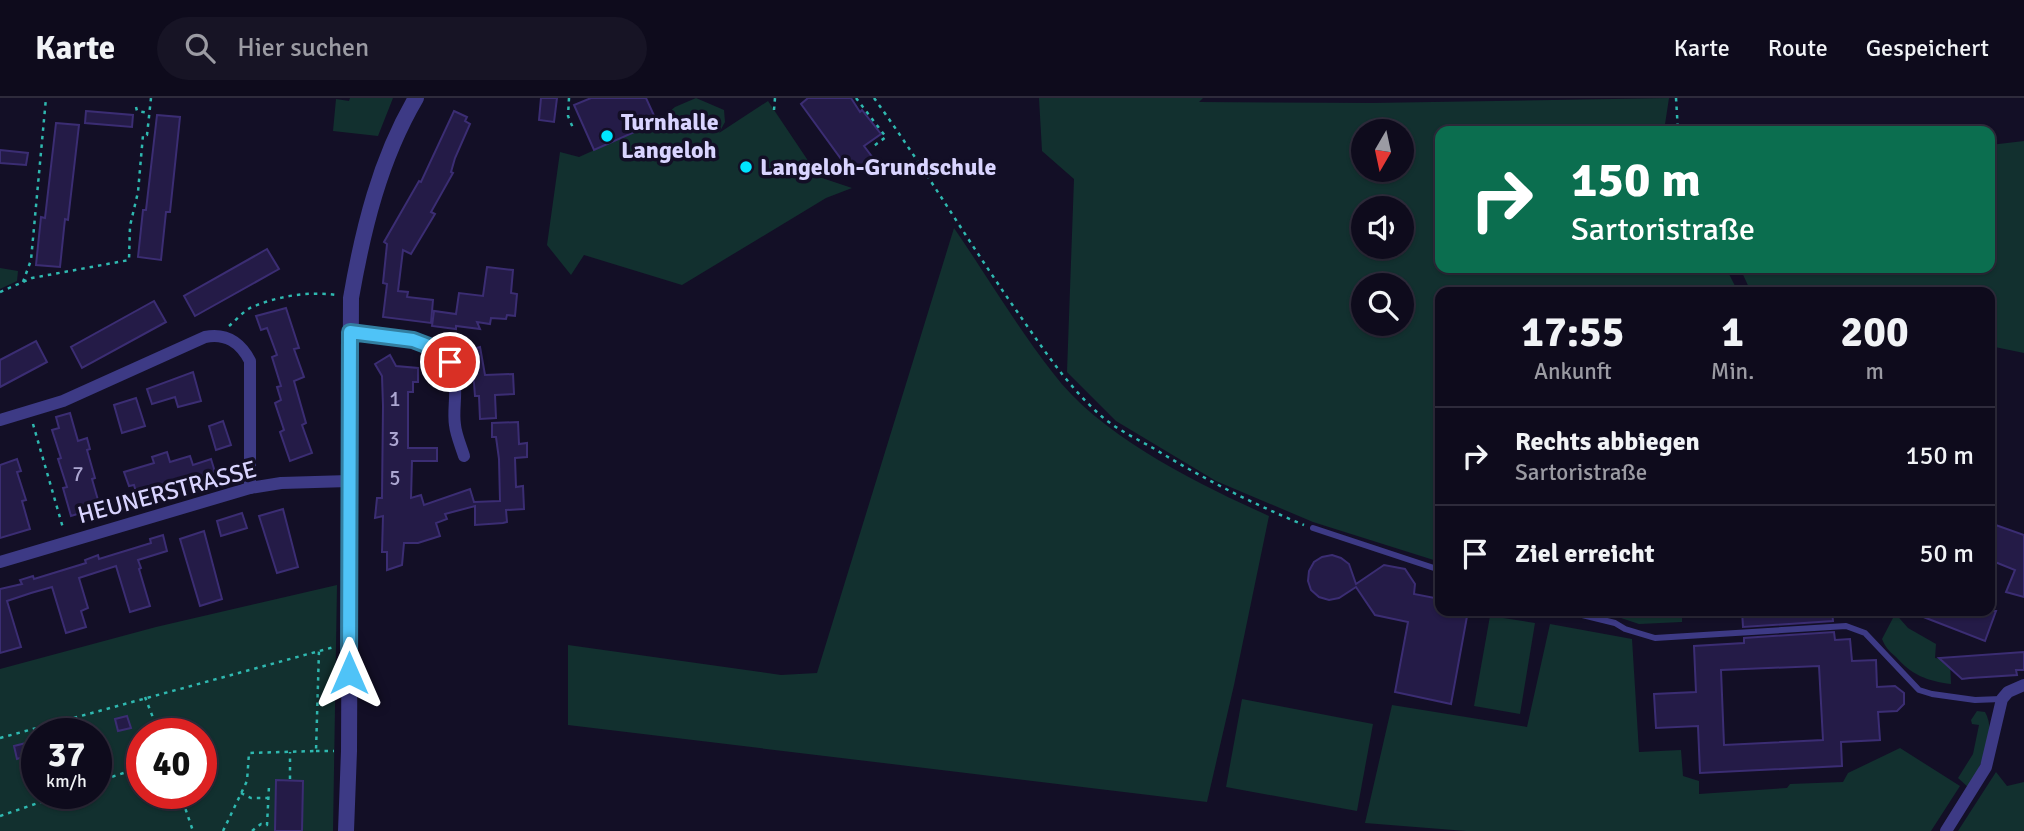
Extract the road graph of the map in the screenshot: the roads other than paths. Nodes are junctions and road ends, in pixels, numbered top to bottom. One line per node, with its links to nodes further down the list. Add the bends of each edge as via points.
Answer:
1 (416, 98): 2 (street, via 371,202 351,298)
2 (350, 332): 4 (street, via 413,340 434,348 450,362 455,426); 5 (street)
3 (0, 420): 6 (street, via 63,401 205,337 219,335 244,349 250,361)
4 (464, 456)
5 (349, 481): 6 (street, HEUNERSTRASSE); 13 (street)
6 (250, 488): 8 (street, HEUNERSTRASSE)
7 (1313, 528): 9 (lane)
8 (0, 562)
9 (1435, 568)
10 (1586, 616): 12 (lane, via 1655,638 1846,626 1865,633 1919,690 1975,700)
11 (2024, 685): 12 (street)
12 (2002, 699): 14 (street, via 1986,767)
13 (346, 831)
14 (1946, 831)

